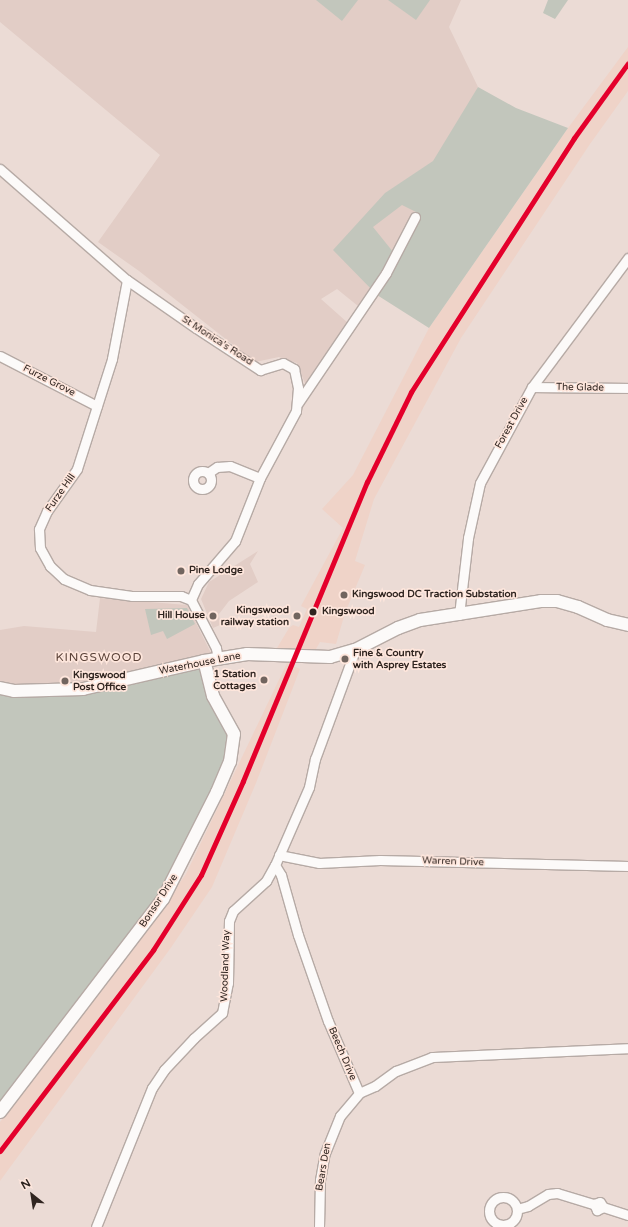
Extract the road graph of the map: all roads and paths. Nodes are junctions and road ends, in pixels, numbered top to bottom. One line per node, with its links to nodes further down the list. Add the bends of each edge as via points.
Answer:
1 (0, 169): 4 (street, St Monica's Road)
2 (415, 217): 8 (street, via 386,273)
3 (628, 258): 6 (street, Forest Drive)
4 (127, 280): 8 (street, St Monica's Road, via 260,370 283,363 289,365 294,369 296,376); 9 (street, Furze Hill, via 112,359)
5 (0, 356): 9 (street, Furze Grove)
6 (532, 387): 7 (street, The Glade); 13 (street, Forest Drive, via 480,483 468,538)
7 (628, 388)
8 (298, 403): 11 (street)
9 (97, 406): 12 (street, Furze Hill, via 77,469 47,511 39,529 40,548 50,566 64,579 90,590 132,596 181,596)
10 (208, 473): 11 (street, via 217,467 230,466)
11 (260, 478): 12 (street, via 236,541 198,584)
12 (191, 600): 16 (street, via 216,648)
13 (459, 615): 14 (main road, Waterhouse Lane, via 541,601 557,601); 15 (main road, Waterhouse Lane, via 420,620)
14 (628, 625)
15 (355, 650): 16 (main road, Waterhouse Lane, via 312,658 280,654); 19 (street, Woodland Way, via 315,759 308,787)
16 (218, 659): 17 (main road, Waterhouse Lane)
17 (204, 661): 18 (main road, Waterhouse Lane, via 83,689 14,691); 24 (main road, Bonsor Drive, via 213,696 234,734 230,762 217,792 188,854 160,904)
18 (0, 688)
19 (280, 855): 20 (street, Woodland Way); 21 (street, Warren Drive, via 319,863 380,860)
20 (276, 865): 23 (street, Beech Drive, via 328,1021); 27 (street, Woodland Way, via 266,881 233,911 229,921 228,983 222,1013 164,1070 152,1088)
21 (628, 866)
22 (628, 1048): 23 (street, Beech Drive, via 432,1057 396,1071 375,1086)
23 (359, 1093): 28 (street, Bears Den, via 340,1116 325,1153 320,1180)
24 (0, 1112)
25 (517, 1209): 26 (street, via 528,1206 548,1194 557,1193)
26 (628, 1215)
27 (96, 1227)
28 (319, 1227)

